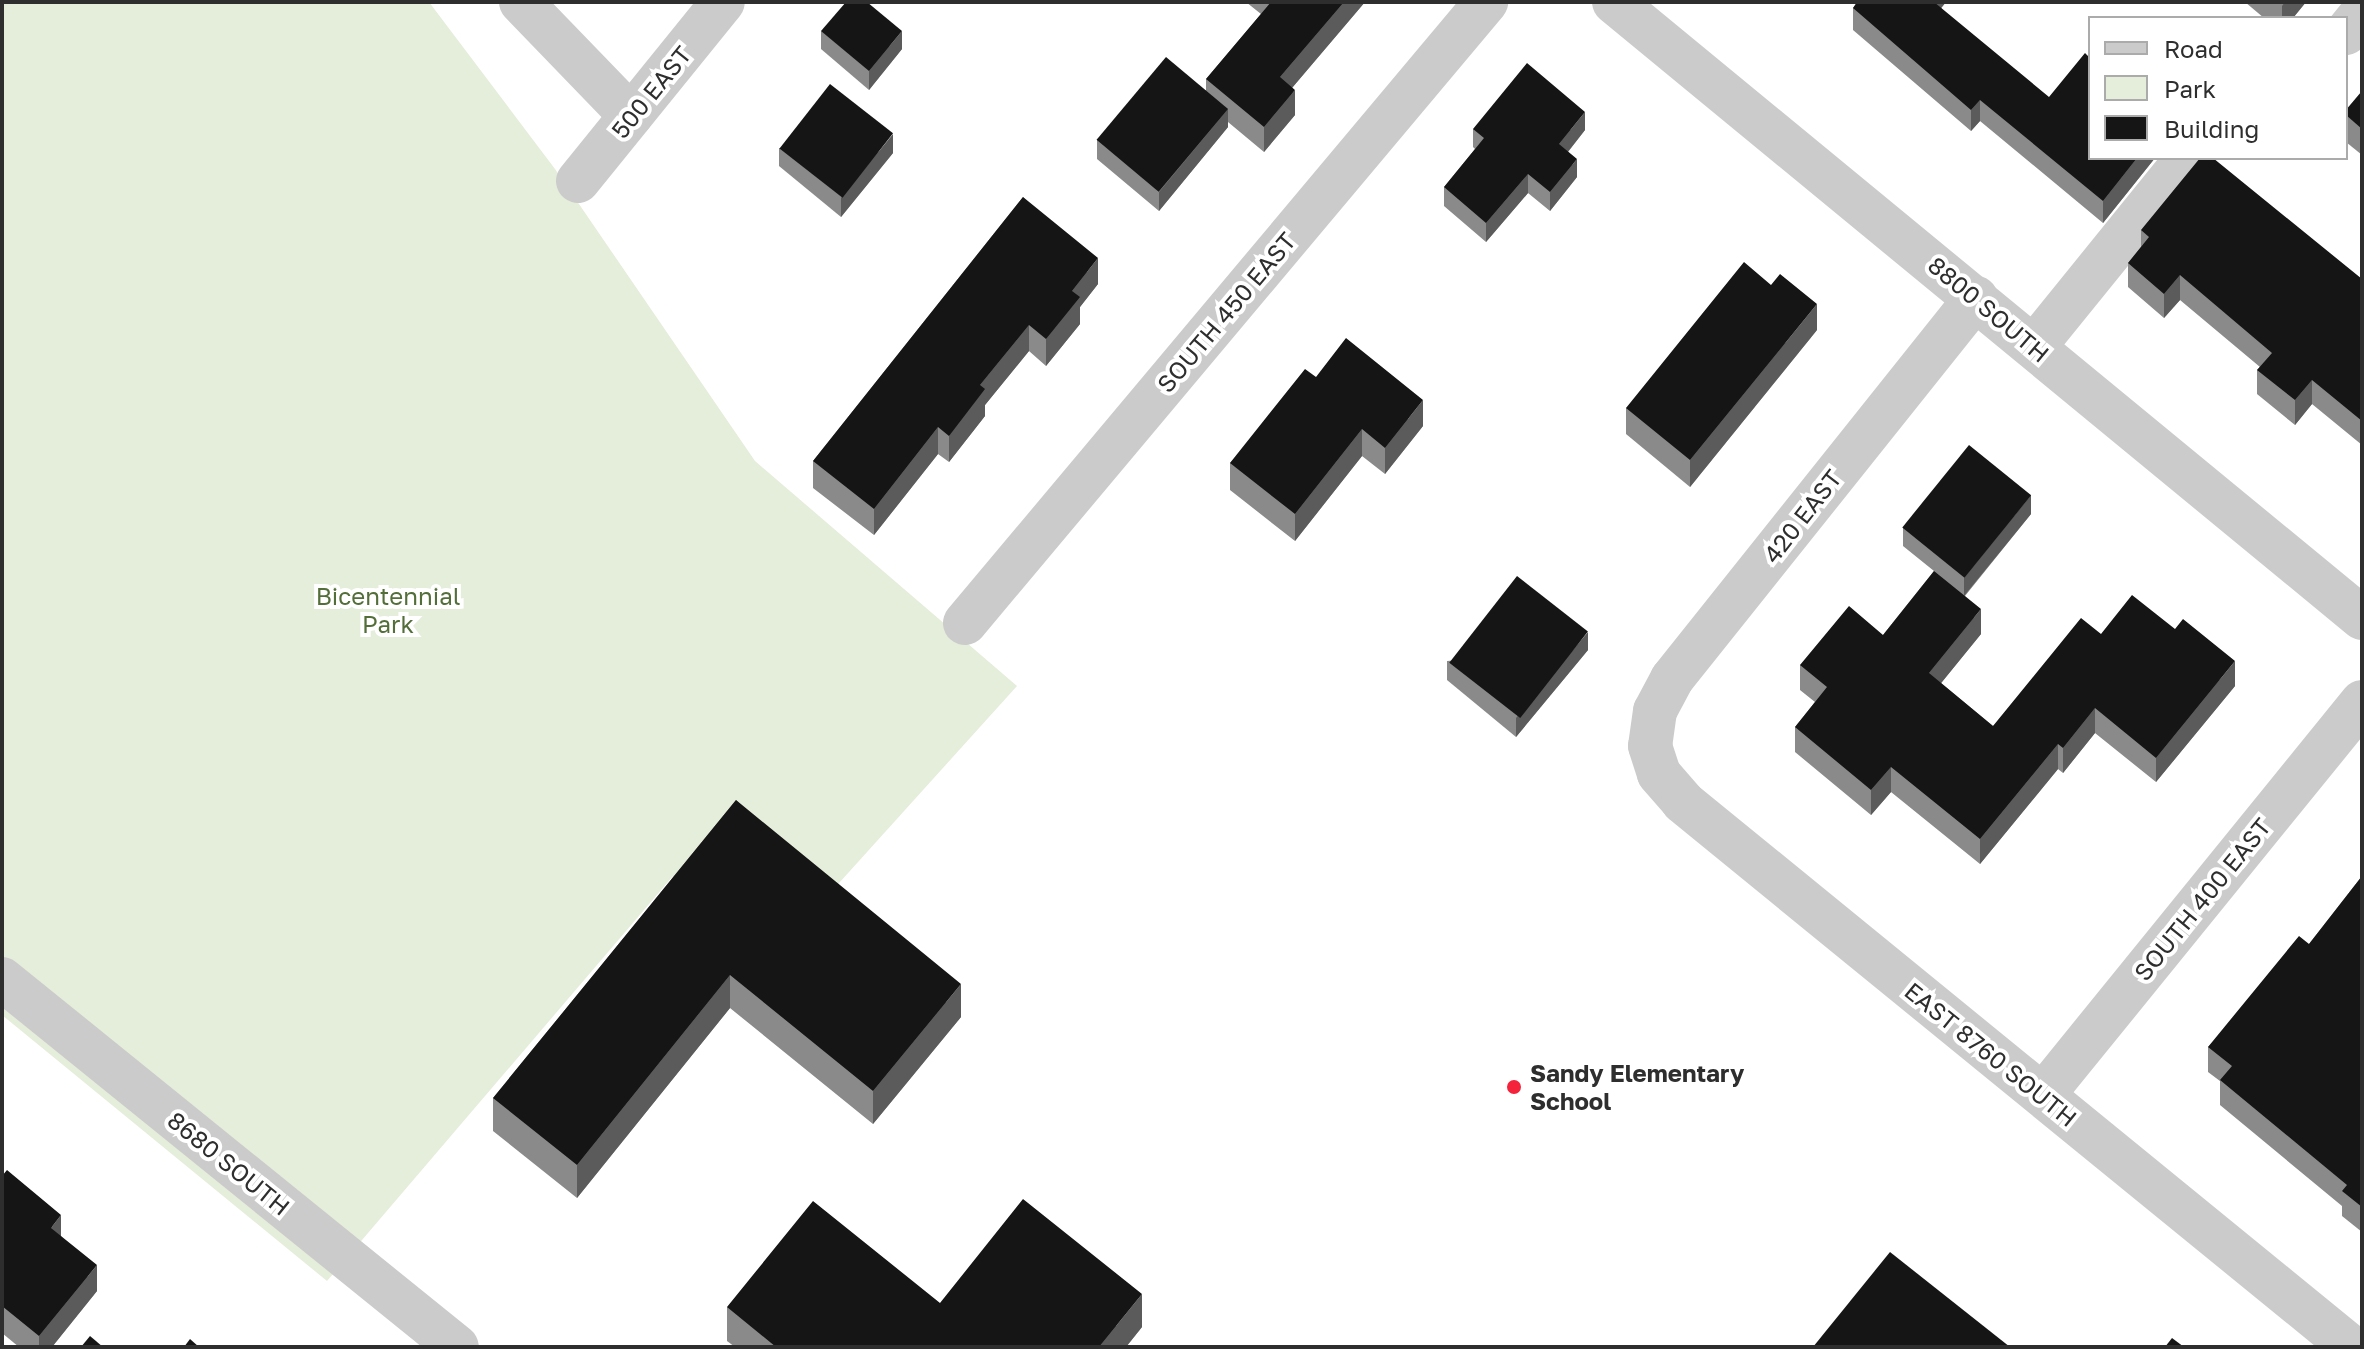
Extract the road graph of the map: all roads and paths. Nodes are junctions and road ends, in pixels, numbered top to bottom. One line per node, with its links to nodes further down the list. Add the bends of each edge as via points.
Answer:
1 (521, 2): 7 (street)
2 (723, 2): 7 (street, 500 EAST)
3 (1486, 2): 13 (street, SOUTH 450 EAST)
4 (1614, 2): 10 (street, 8800 SOUTH)
5 (2362, 13): 6 (street)
6 (2348, 30)
7 (631, 116): 9 (street, 500 EAST)
8 (2185, 160): 11 (street)
9 (578, 181)
10 (1976, 298): 11 (street, 8800 SOUTH); 15 (street, 420 EAST, via 1672,679 1655,711)
11 (2034, 347): 12 (street, 8800 SOUTH)
12 (2362, 618)
13 (965, 623)
14 (2362, 702): 17 (street, SOUTH 400 EAST)
15 (1650, 746): 17 (street, EAST 8760 SOUTH, via 1659,774 1683,802)
16 (2, 979): 18 (street, 8680 SOUTH)
17 (2043, 1095): 19 (street, EAST 8760 SOUTH)
18 (457, 1347)
19 (2351, 1347)

